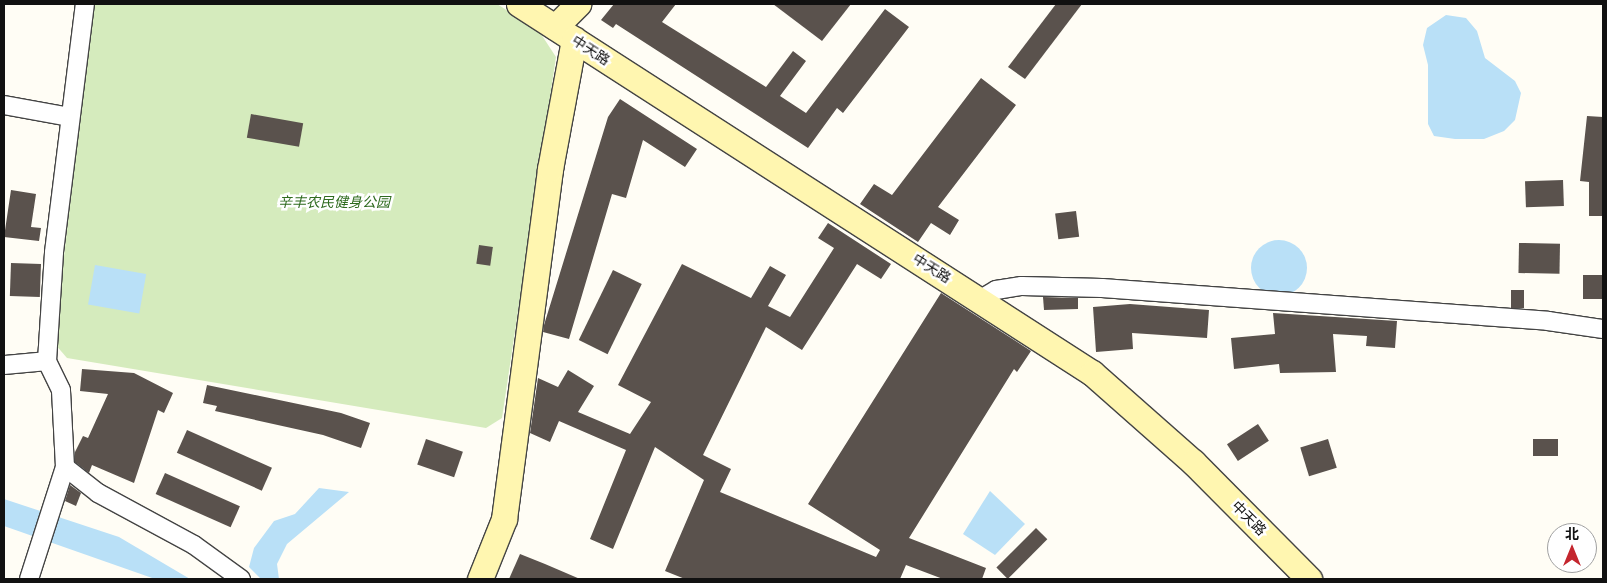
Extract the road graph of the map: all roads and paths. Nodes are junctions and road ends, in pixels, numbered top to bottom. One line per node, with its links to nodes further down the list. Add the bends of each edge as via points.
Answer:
1 (85, 4): 6 (street)
2 (519, 4): 4 (main road, 中天路)
3 (578, 4): 4 (main road)
4 (564, 33): 7 (main road, 中天路); 14 (main road, via 550,169 504,519)
5 (4, 105): 6 (street)
6 (70, 117): 9 (street)
7 (981, 299): 8 (street, via 996,290 1022,286 1102,288 1548,321); 15 (main road, 中天路, via 1092,373 1192,462)
8 (1603, 329)
9 (47, 362): 10 (street); 11 (street, via 61,390)
10 (4, 365)
11 (65, 467): 12 (street, via 52,497); 13 (street, via 98,493 194,545)
12 (29, 579)
13 (242, 579)
14 (480, 579)
15 (1309, 579)

